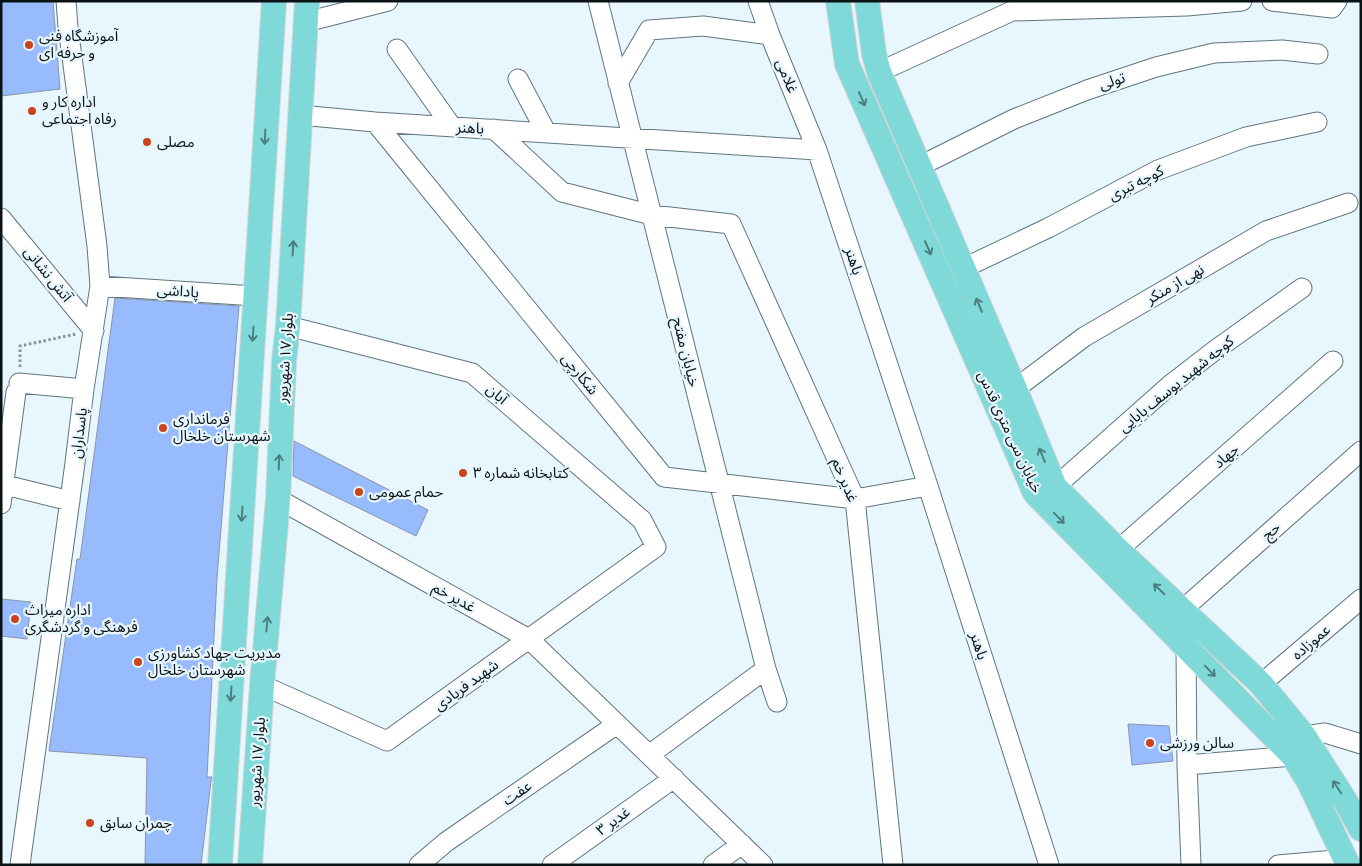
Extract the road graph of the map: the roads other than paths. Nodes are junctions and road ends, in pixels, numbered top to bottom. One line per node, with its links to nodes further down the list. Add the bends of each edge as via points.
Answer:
1 (66, 1): 34 (street, پاسداران)
2 (274, 1): 13 (main road, بلوار ١٧ شهریور)
3 (388, 1): 11 (street)
4 (598, 1): 20 (street, خیابان مفتح)
5 (758, 1): 12 (street, غلامی)
6 (838, 1): 18 (main road, خیابان سی متری قدس)
7 (867, 1): 17 (main road, خیابان سی متری قدس)
8 (1242, 1): 17 (street, via 1187,6 1012,11)
9 (1272, 1): 10 (street)
10 (1335, 5)
11 (306, 12): 16 (main road, بلوار ١٧ شهریور)
12 (770, 35): 20 (street, via 703,26 648,30); 28 (street, غلامی)
13 (271, 48): 16 (main road, via 275,107 282,112 288,111 293,104); 37 (main road, بلوار ١٧ شهریور, one-way to 37)
14 (397, 49): 24 (street)
15 (1318, 54): 29 (street, تولی, via 1282,50 1214,53 1156,67 1014,119)
16 (304, 59): 21 (main road, بلوار ١٧ شهریور)
17 (876, 63): 18 (main road); 29 (main road, خیابان سی متری قدس)
18 (847, 64): 57 (main road, خیابان سی متری قدس, one-way to 57, via 1035,493)
19 (518, 79): 26 (street)
20 (618, 84): 27 (street, خیابان مفتح)
21 (300, 115): 22 (street, باهنر); 36 (main road, بلوار ١٧ شهریور, one-way to 21)
22 (375, 122): 24 (street, باهنر); 44 (street, شکارچی, via 664,476)
23 (1317, 122): 33 (street, کوچه تبری, via 1246,138 1158,170)
24 (452, 127): 25 (street, باهنر)
25 (494, 129): 26 (street, باهنر); 31 (street, via 562,192)
26 (546, 132): 27 (street, باهنر)
27 (632, 138): 28 (street, باهنر); 31 (street, خیابان مفتح)
28 (817, 150): 46 (street, باهنر)
29 (920, 166): 33 (main road, خیابان سی متری قدس)
30 (1348, 203): 42 (street, نهی از منکر, via 1266,231 1084,337)
31 (652, 214): 44 (street, خیابان مفتح); 49 (street, غدیر خم, via 731,224)
32 (1, 218): 39 (street, آتش نشانی)
33 (964, 268): 42 (main road, خیابان سی متری قدس, one-way to 33)
34 (100, 286): 37 (street, پاداشی); 39 (street, پاسداران)
35 (1302, 288): 47 (street, کوچه شهید یوسف بابایی, via 1170,385)
36 (290, 291): 37 (main road, via 286,280 275,271 262,277); 38 (main road, بلوار ١٧ شهریور)
37 (256, 292): 73 (main road, بلوار ١٧ شهریور, one-way to 73)
38 (288, 326): 48 (main road, بلوار ١٧ شهریور, one-way to 38); 52 (street, آبان, via 472,373 642,520)
39 (94, 331): 41 (street, پاسداران)
40 (1333, 361): 53 (street, جهاد)
41 (84, 389): 45 (street, via 18,387); 50 (street, پاسداران)
42 (1015, 389): 47 (main road, خیابان سی متری قدس, one-way to 42)
43 (1361, 451): 55 (street, حج)
44 (719, 483): 49 (street, شکارچی); 58 (street, خیابان مفتح)
45 (2, 484): 50 (street); 51 (street)
46 (928, 486): 49 (street, شکارچی); 71 (street, باهنر)
47 (1055, 487): 53 (main road, خیابان سی متری قدس)
48 (278, 499): 56 (street, غدیر خم); 60 (main road, بلوار ١٧ شهریور, one-way to 48)
49 (855, 499): 79 (street, غدیر خم)
50 (70, 501): 72 (street, پاسداران)
51 (1, 504)
52 (656, 547): 56 (street, شهید فریادی)
53 (1118, 550): 55 (main road, خیابان سی متری قدس, one-way to 53)
54 (1361, 599): 59 (street, عموزاده)
55 (1181, 610): 59 (main road, خیابان سی متری قدس)
56 (530, 639): 60 (street, شهید فریادی, via 387,741); 62 (street, غدیر خم)
57 (1186, 647): 64 (main road, خیابان سی متری قدس, one-way to 64); 66 (street)
58 (766, 669): 61 (street, خیابان مفتح); 65 (street)
59 (1261, 684): 64 (main road, خیابان سی متری قدس)
60 (262, 685): 74 (main road, بلوار ١٧ شهریور)
61 (776, 702)
62 (617, 724): 65 (street, غدیر خم); 75 (street, عفت, via 446,842)
63 (1361, 744): 64 (street, via 1324,733)
64 (1299, 746): 66 (street); 68 (main road, خیابان سی متری قدس, one-way to 64, via 1346,802); 70 (main road, خیابان سی متری قدس, via 1309,782)
65 (649, 755): 67 (street, غدیر خم)
66 (1187, 765): 80 (street)
67 (674, 778): 69 (street, غدیر خم); 76 (street, غدیر ۳)
68 (1361, 829)
69 (742, 844): 77 (street); 78 (street, غدیر خم)
70 (1347, 862): 81 (street)
71 (1045, 864)
72 (20, 865)
73 (220, 865)
74 (250, 865)
75 (419, 865)
76 (552, 865)
77 (713, 865)
78 (763, 865)
79 (893, 865)
80 (1191, 865)
81 (1278, 865)

